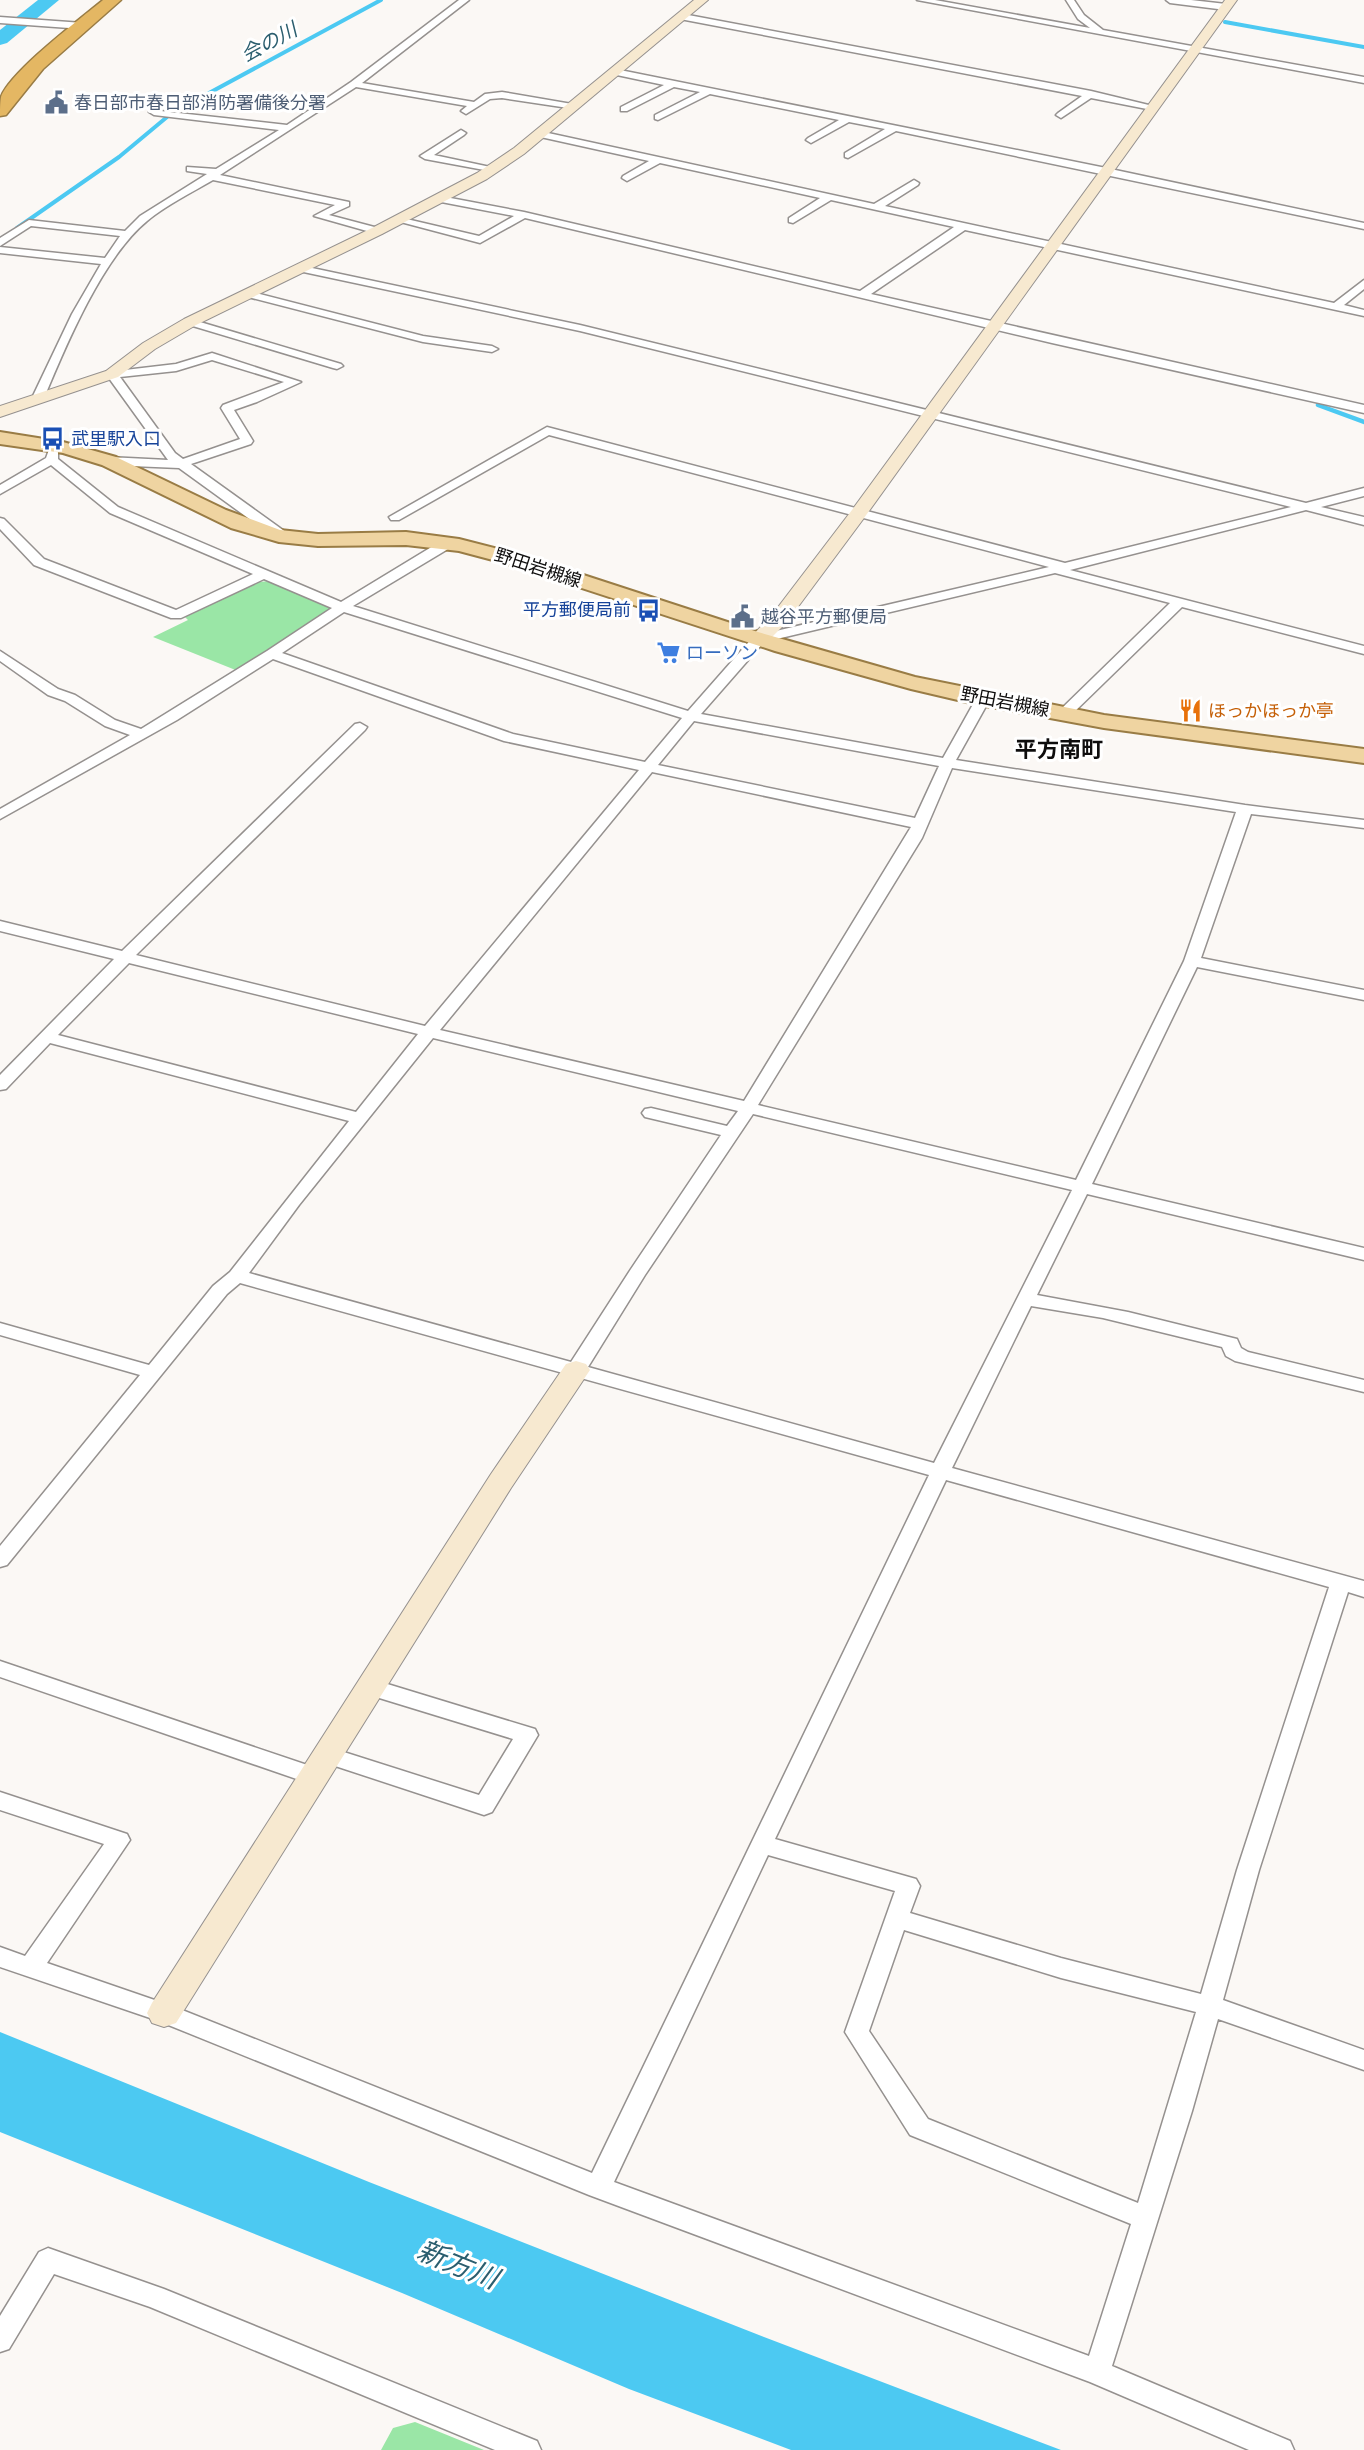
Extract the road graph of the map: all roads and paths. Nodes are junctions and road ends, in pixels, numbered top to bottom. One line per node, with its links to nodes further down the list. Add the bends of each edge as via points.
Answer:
1 (114, 0): 10 (highway)
2 (465, 0): 15 (street)
3 (702, 0): 8 (street)
4 (921, 0): 11 (street)
5 (1070, 0): 11 (street, via 1081,17)
6 (1170, 0): 7 (street)
7 (1229, 4): 12 (street)
8 (684, 17): 13 (street); 18 (street)
9 (0, 20): 10 (street)
10 (83, 26): 23 (highway, via 30,71)
11 (1103, 33): 12 (street)
12 (1195, 49): 14 (street); 21 (street)
13 (615, 72): 16 (street); 20 (street)
14 (1364, 80)
15 (354, 84): 19 (street); 29 (street)
16 (672, 84): 17 (street); 22 (street)
17 (709, 91): 27 (street); 28 (street)
18 (1091, 94): 21 (street); 26 (street)
19 (477, 105): 20 (street, via 488,96 502,95); 25 (street)
20 (572, 107): 32 (street)
21 (1152, 107): 38 (street)
22 (624, 109)
23 (0, 111)
24 (156, 112): 29 (street)
25 (464, 112)
26 (1061, 115)
27 (658, 117)
28 (848, 119): 30 (street); 33 (street)
29 (288, 128): 39 (street)
30 (893, 129): 34 (street); 38 (street)
31 (461, 133): 37 (street, via 425,156)
32 (539, 134): 35 (street); 37 (street)
33 (811, 140)
34 (848, 155)
35 (660, 159): 40 (street); 42 (street)
36 (191, 169): 39 (street)
37 (491, 170): 43 (street)
38 (1106, 171): 49 (street); 53 (street)
39 (213, 174): 50 (street, via 345,204 319,216); 51 (street)
40 (627, 178)
41 (914, 183): 44 (street)
42 (829, 197): 44 (street); 47 (street)
43 (440, 199): 45 (street); 46 (street)
44 (876, 207): 48 (street)
45 (524, 215): 46 (street, via 480,240); 59 (street)
46 (398, 220): 50 (street)
47 (793, 220)
48 (963, 226): 53 (street); 59 (street)
49 (1364, 226)
50 (378, 231): 56 (street)
51 (126, 234): 52 (street, via 29,223); 55 (street)
52 (0, 243)
53 (1054, 244): 60 (street); 63 (street)
54 (0, 250): 55 (street)
55 (106, 261): 67 (street)
56 (298, 268): 58 (street); 70 (street, via 580,328)
57 (1364, 283): 60 (street)
58 (248, 294): 62 (street); 64 (street, via 423,339)
59 (863, 294): 63 (street)
60 (1336, 307): 61 (street)
61 (1364, 313)
62 (190, 322): 65 (street); 66 (street)
63 (995, 325): 68 (street); 70 (street)
64 (492, 349)
65 (337, 366)
66 (112, 374): 67 (street); 74 (street); 74 (street, via 193,364 212,356 295,382 227,408 247,441)
67 (38, 398): 69 (street)
68 (1364, 409)
69 (0, 412)
70 (931, 414): 77 (street); 78 (street)
71 (0, 438): 72 (main road, 野田岩槻線)
72 (54, 453): 73 (main road, 野田岩槻線); 75 (street); 85 (street, via 114,510)
73 (108, 461): 74 (street); 82 (main road, 野田岩槻線, via 229,520)
74 (180, 464): 82 (street)
75 (0, 490)
76 (1364, 492): 77 (street)
77 (1306, 507): 80 (street); 84 (street)
78 (858, 514): 79 (street, via 547,431); 84 (street); 88 (street, via 779,620)
79 (395, 517)
80 (1364, 521)
81 (0, 522): 85 (street, via 39,562 176,615)
82 (282, 536): 83 (main road, 野田岩槻線)
83 (448, 543): 87 (street); 88 (main road, 野田岩槻線, via 485,551)
84 (1060, 568): 86 (street); 88 (street)
85 (263, 574): 87 (street)
86 (1180, 601): 89 (street); 93 (street)
87 (342, 607): 90 (street); 94 (street)
88 (759, 639): 92 (main road, 野田岩槻線, via 851,667); 94 (street)
89 (1364, 650)
90 (272, 654): 96 (street); 99 (street, via 510,738)
91 (0, 655): 96 (street, via 53,692 110,723)
92 (983, 699): 93 (main road, 野田岩槻線); 98 (street)
93 (1064, 714): 97 (main road, 野田岩槻線, via 1191,735)
94 (691, 716): 98 (street); 99 (street)
95 (360, 727): 105 (street)
96 (142, 734): 101 (street)
97 (1364, 756)
98 (947, 763): 100 (street); 102 (street)
99 (651, 766): 102 (street); 108 (street)
100 (1245, 809): 103 (street); 106 (street)
101 (0, 815)
102 (920, 824): 111 (street)
103 (1364, 824)
104 (0, 926): 105 (street)
105 (124, 958): 108 (street); 109 (street)
106 (1192, 961): 107 (street); 115 (street)
107 (1364, 995)
108 (429, 1032): 111 (street); 113 (street)
109 (47, 1037): 110 (street); 113 (street)
110 (0, 1085)
111 (748, 1108): 114 (street); 115 (street)
112 (651, 1113): 114 (street)
113 (359, 1118): 117 (street)
114 (732, 1132): 120 (street)
115 (1082, 1187): 116 (street); 118 (street)
116 (1364, 1254)
117 (237, 1276): 120 (street); 121 (street, via 220,1290)
118 (1025, 1299): 122 (street, via 1203,1336 1230,1343 1233,1352 1242,1357); 123 (street)
119 (0, 1329): 121 (street)
120 (576, 1370): 123 (street); 128 (street)
121 (152, 1372): 124 (street)
122 (1364, 1386)
123 (940, 1473): 125 (street); 131 (street)
124 (0, 1560)
125 (1341, 1583): 126 (street); 135 (street, via 1248,1870)
126 (1364, 1589)
127 (0, 1669): 129 (street)
128 (371, 1687): 129 (street); 129 (street, via 527,1735 484,1806)
129 (321, 1766): 136 (street)
130 (0, 1801): 134 (street, via 118,1840)
131 (762, 1844): 132 (street, via 908,1886); 138 (street)
132 (896, 1918): 135 (street, via 1061,1968); 139 (street, via 857,2032 919,2127)
133 (0, 1957): 134 (street)
134 (30, 1968): 136 (street)
135 (1211, 2006): 137 (street); 139 (street)
136 (164, 2013): 138 (street)
137 (1364, 2060)
138 (598, 2187): 141 (street)
139 (1146, 2218): 141 (street)
140 (0, 2340): 142 (street, via 48,2260 155,2297)
141 (1097, 2372): 143 (street)
142 (527, 2450)
143 (1280, 2450)

